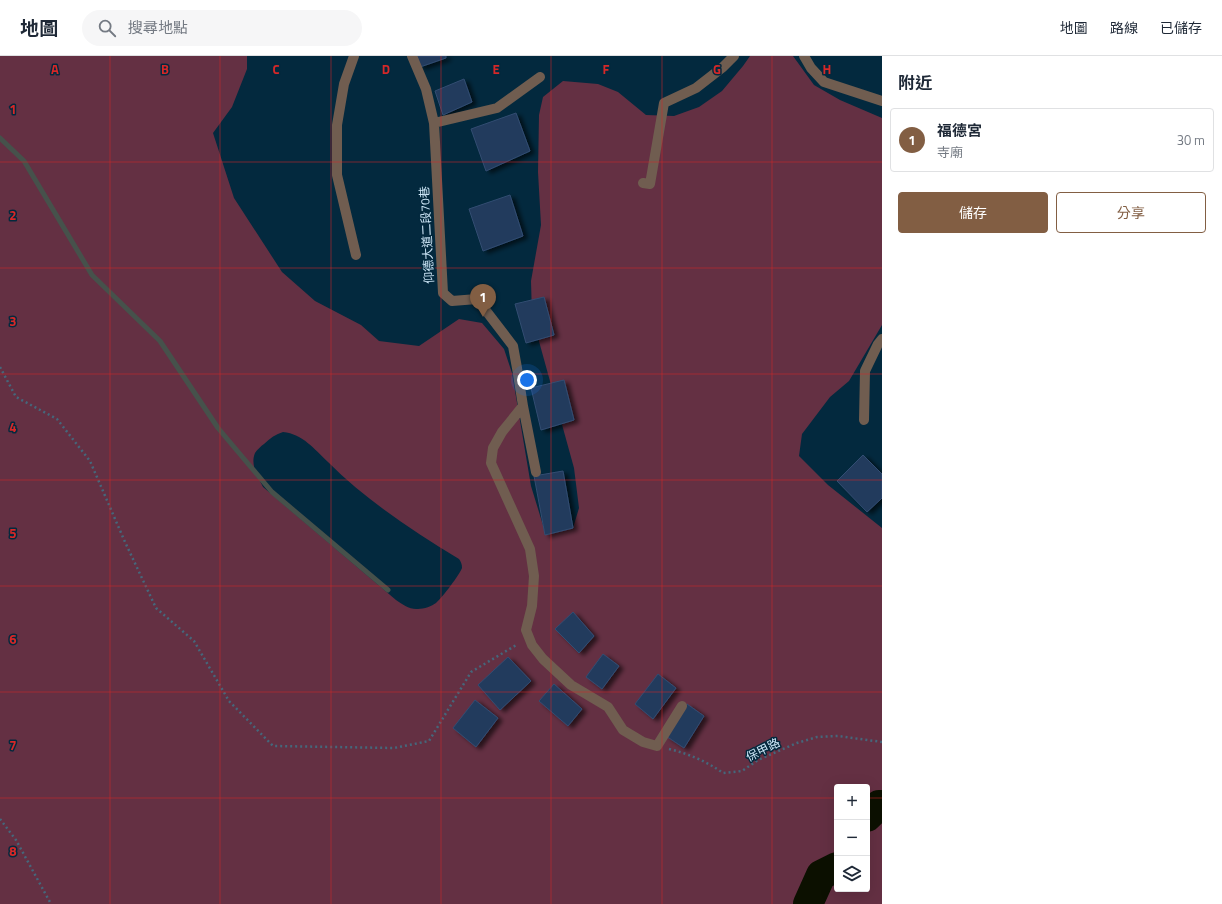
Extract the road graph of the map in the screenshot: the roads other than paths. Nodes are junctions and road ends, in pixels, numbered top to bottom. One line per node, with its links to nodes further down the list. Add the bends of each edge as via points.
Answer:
1 (354, 56): 9 (lane, via 344,84 337,125 337,175)
2 (412, 56): 7 (lane, 仰德大道二段70巷, via 426,89)
3 (734, 56): 8 (lane, via 696,88 664,103 650,184)
4 (804, 56): 6 (lane, via 824,82)
5 (540, 77): 7 (lane, via 497,108)
6 (882, 101)
7 (434, 123): 11 (lane, 仰德大道二段70巷, via 443,293 452,301 477,299 512,346)
8 (643, 183)
9 (356, 255)
10 (882, 339): 12 (lane, via 865,371)
11 (523, 406): 13 (lane); 14 (lane, via 493,448 491,463 530,549 534,576 532,606 526,630 528,638 543,659 571,685 608,707 623,730 643,742 657,746)
12 (864, 420)
13 (536, 472)
14 (682, 706)

